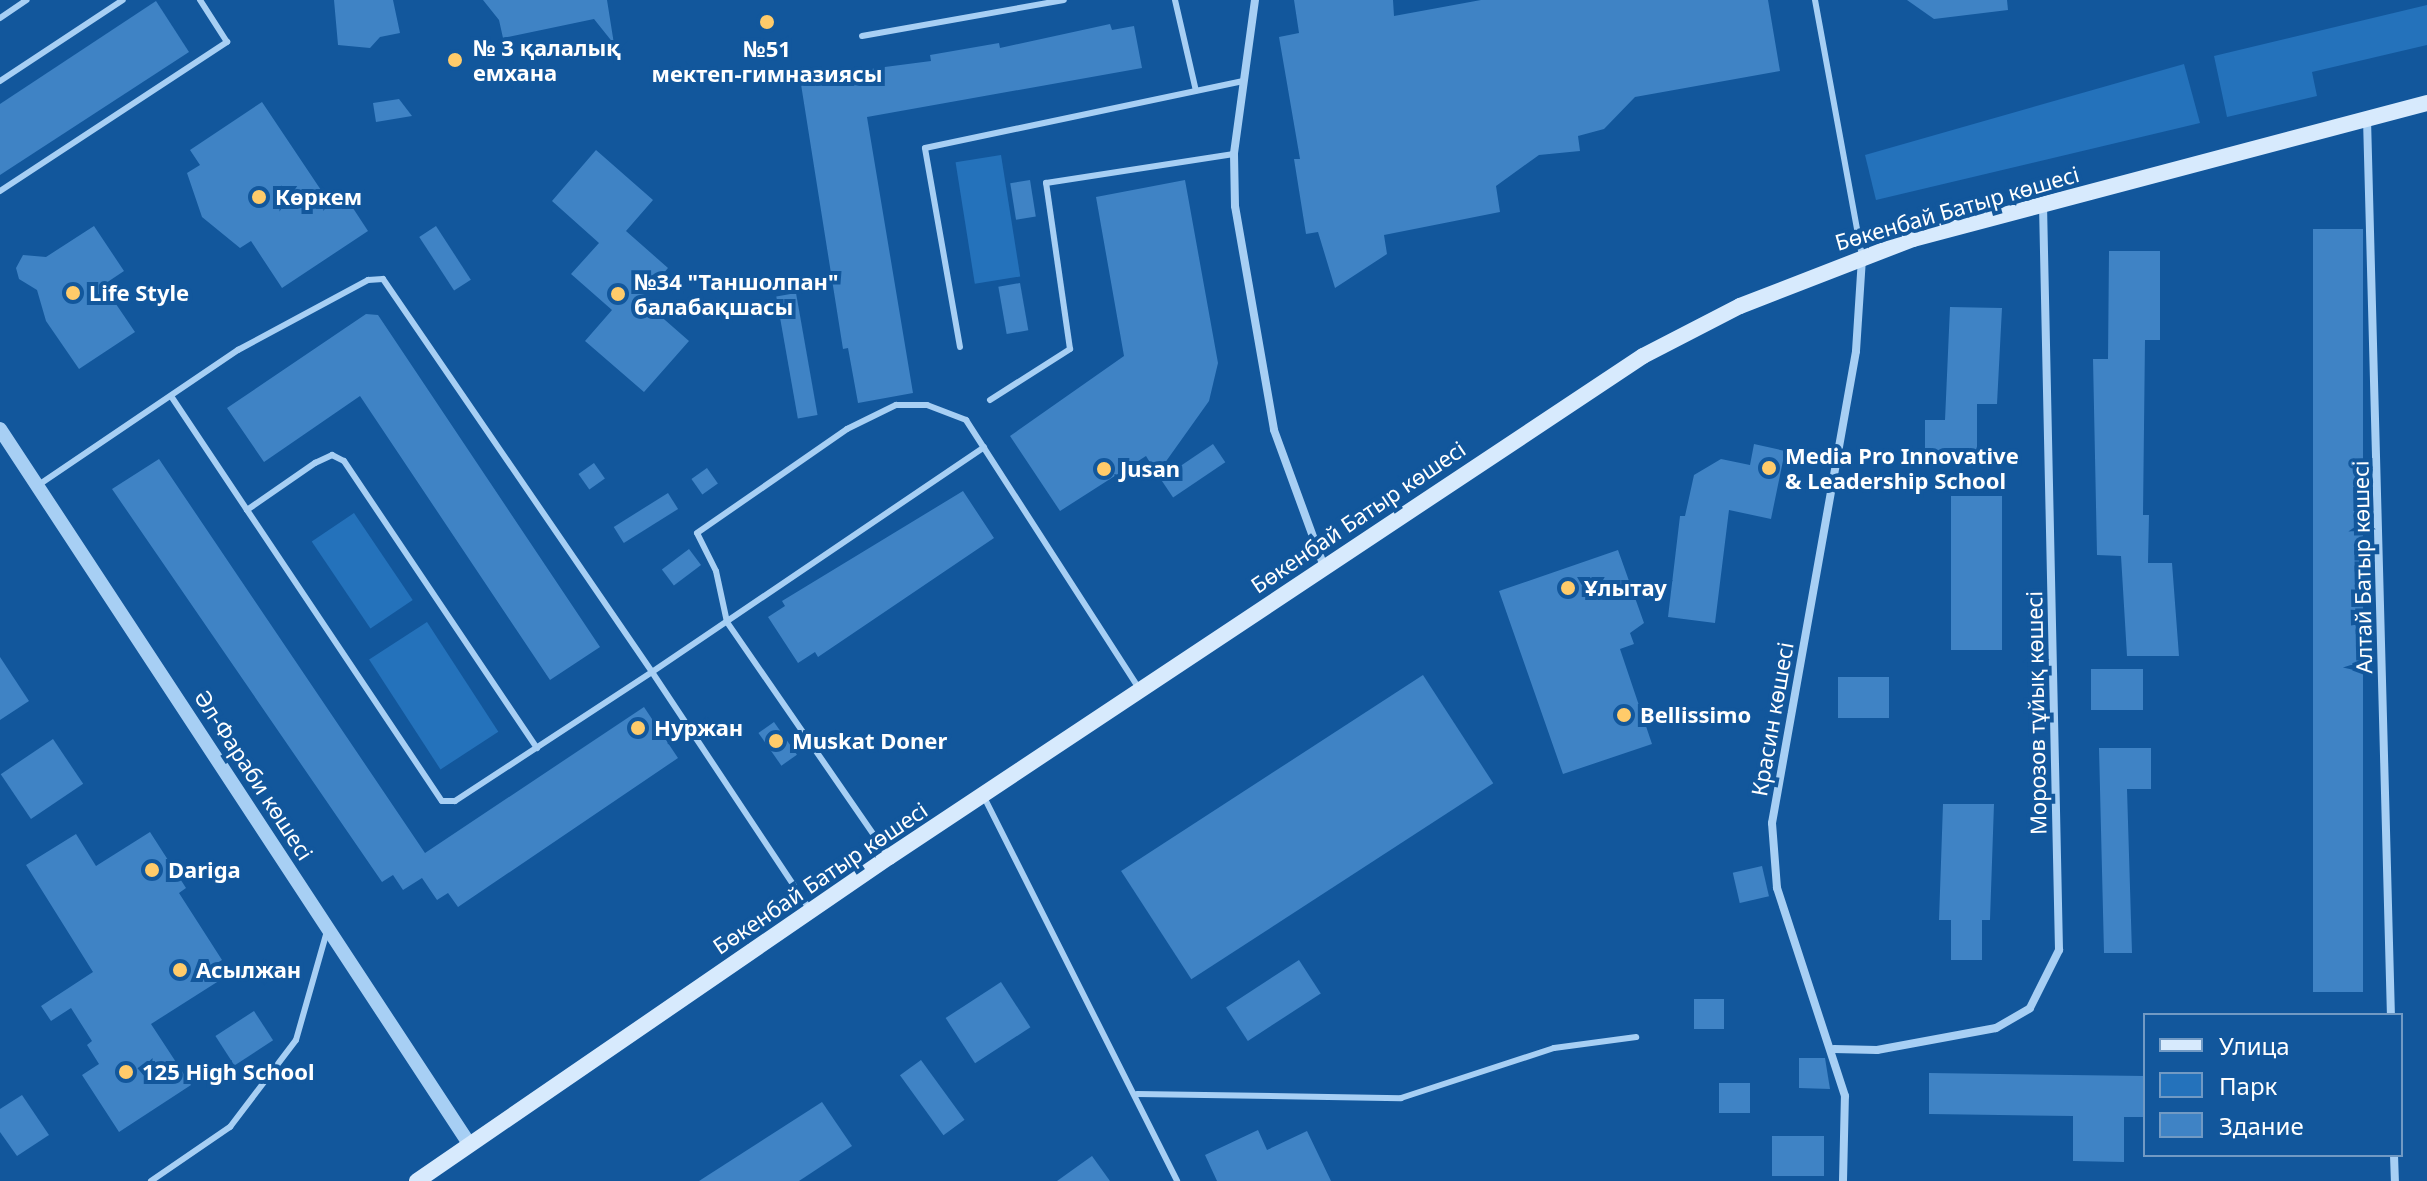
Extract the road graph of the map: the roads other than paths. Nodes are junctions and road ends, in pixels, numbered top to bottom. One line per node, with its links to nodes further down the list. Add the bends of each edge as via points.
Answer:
1 (27, 0): 8 (lane)
2 (123, 0): 10 (lane)
3 (200, 0): 16 (lane, via 227,42)
4 (1064, 0): 9 (lane)
5 (1175, 0): 12 (lane)
6 (1255, 0): 11 (street)
7 (1815, 0): 18 (lane)
8 (0, 18)
9 (862, 36)
10 (0, 81)
11 (1242, 81): 12 (lane); 15 (street)
12 (1196, 91): 19 (lane, via 925,148)
13 (2427, 103): 14 (main road, Бөкенбай Батыр көшесі)
14 (2367, 118): 17 (main road, Бөкенбай Батыр көшесі); 35 (street, Алтай Батыр көшесі)
15 (1234, 154): 21 (lane, via 1046,183 1070,349); 26 (street, via 1235,206 1274,430)
16 (0, 191)
17 (2043, 206): 18 (main road, Бөкенбай Батыр көшесі); 37 (street, Морозов тұйық көшесі, via 2059,950 2049,982 2030,1008 1996,1028 1877,1050)
18 (1862, 256): 26 (main road, Бөкенбай Батыр көшесі, via 1740,306 1643,356); 37 (street, Красин көшесі, via 1856,351 1772,823 1777,888)
19 (960, 347)
20 (171, 396): 24 (lane); 25 (lane); 28 (lane, via 238,350 368,280 383,279)
21 (990, 400)
22 (0, 429): 24 (street, Әл-Фараби көшесі)
23 (984, 447): 27 (lane); 27 (lane, via 966,420 927,405 896,405 847,429 697,533 716,571); 29 (lane)
24 (37, 486): 34 (street, Әл-Фараби көшесі)
25 (247, 510): 30 (lane, via 315,463 332,455 344,461); 30 (lane, via 442,801 455,801)
26 (1324, 567): 29 (main road, Бөкенбай Батыр көшесі)
27 (727, 622): 28 (lane); 32 (lane)
28 (652, 672): 30 (lane); 33 (lane)
29 (1140, 690): 31 (main road, Бөкенбай Батыр көшесі)
30 (537, 748)
31 (983, 795): 32 (main road, Бөкенбай Батыр көшесі); 38 (lane)
32 (889, 857): 33 (main road, Бөкенбай Батыр көшесі)
33 (810, 910): 39 (main road, Бөкенбай Батыр көшесі)
34 (328, 928): 39 (street, Әл-Фараби көшесі); 41 (lane, via 296,1040 230,1127)
35 (2391, 1013)
36 (1636, 1037): 38 (lane, via 1554,1048 1401,1098)
37 (1834, 1049): 44 (street, Красин көшесі, via 1845,1096)
38 (1137, 1094): 43 (lane)
39 (470, 1145): 42 (main road, Бөкенбай Батыр көшесі)
40 (2394, 1157): 45 (street)
41 (151, 1181)
42 (417, 1181)
43 (1177, 1181)
44 (1843, 1181)
45 (2395, 1181)

